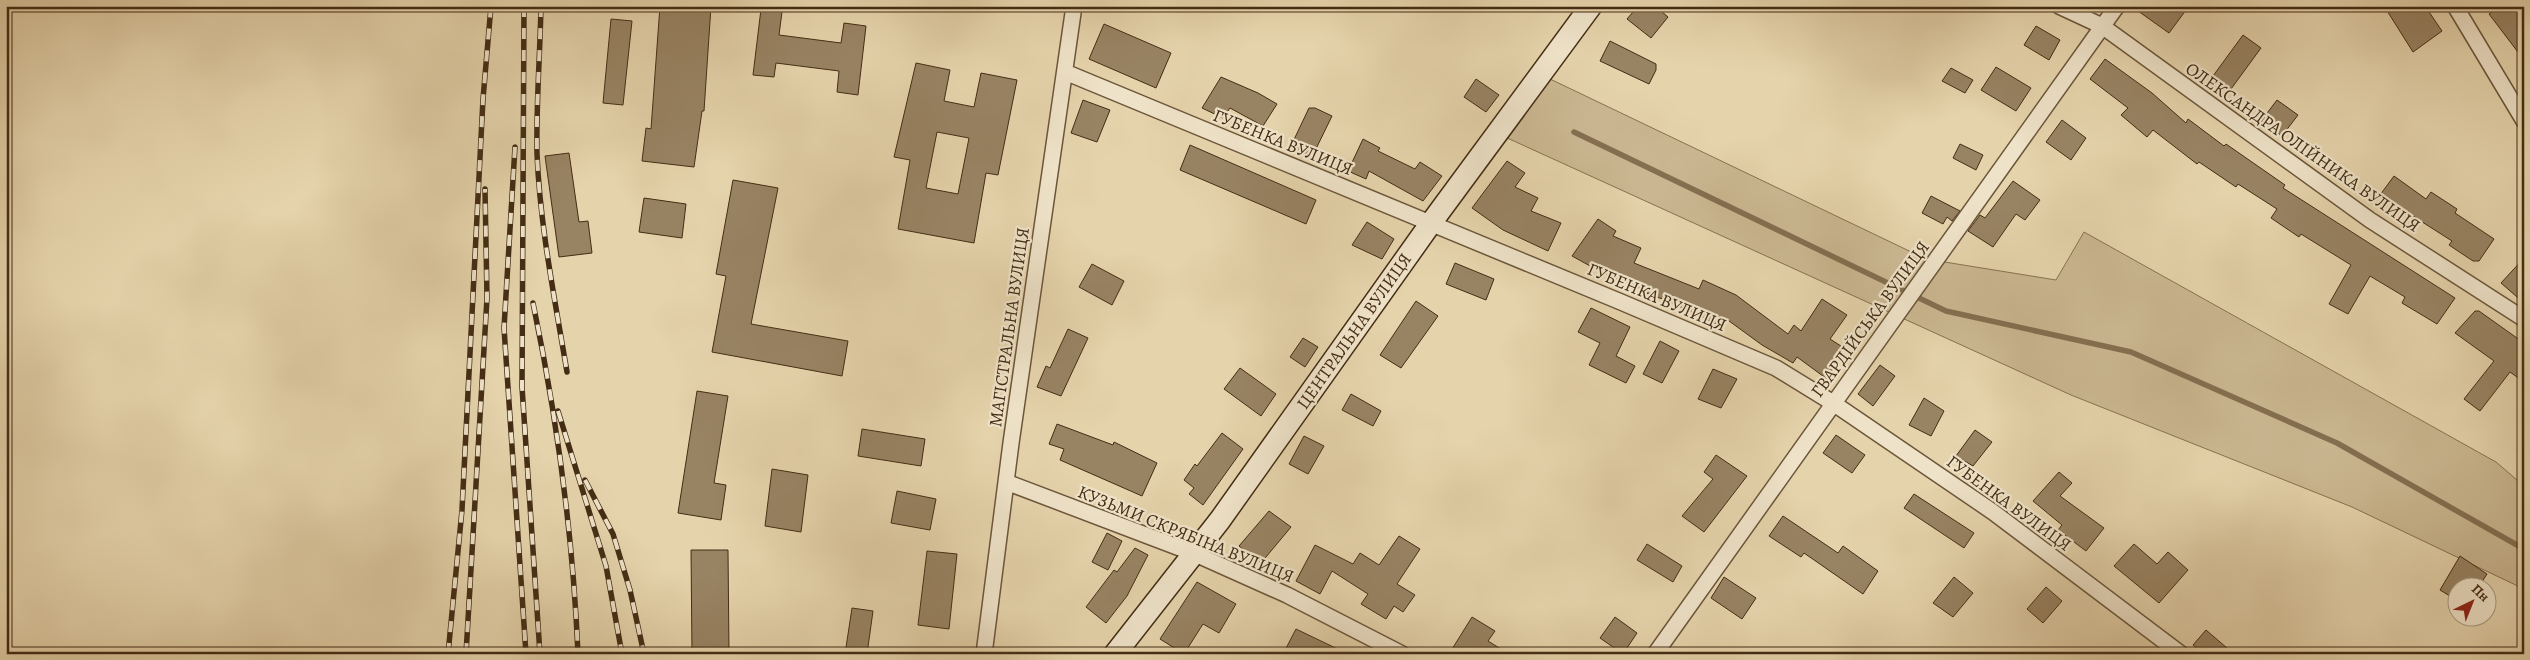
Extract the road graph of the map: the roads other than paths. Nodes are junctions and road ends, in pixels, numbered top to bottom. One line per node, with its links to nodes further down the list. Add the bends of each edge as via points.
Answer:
1 (1074, 6): 7 (street, МАГІСТРАЛЬНА ВУЛИЦЯ)
2 (1591, 6): 9 (main road, ЦЕНТРАЛЬНА ВУЛИЦЯ)
3 (2059, 6): 6 (street, ОЛЕКСАНДРА ОЛІЙНИКА ВУЛИЦЯ)
4 (2116, 6): 6 (street, ГВАРДІЙСЬКА ВУЛИЦЯ)
5 (2455, 6): 8 (street)
6 (2102, 26): 10 (street, ОЛЕКСАНДРА ОЛІЙНИКА ВУЛИЦЯ, via 2370,220); 11 (street, ГВАРДІЙСЬКА ВУЛИЦЯ)
7 (1064, 72): 9 (street, ГУБЕНКА ВУЛИЦЯ); 12 (street, МАГІСТРАЛЬНА ВУЛИЦЯ)
8 (2524, 121)
9 (1431, 223): 11 (street, ГУБЕНКА ВУЛИЦЯ, via 1776,368); 13 (main road, ЦЕНТРАЛЬНА ВУЛИЦЯ, via 1220,520)
10 (2524, 319)
11 (1833, 403): 17 (street, ГВАРДІЙСЬКА ВУЛИЦЯ); 18 (street, ГУБЕНКА ВУЛИЦЯ, via 1993,512)
12 (1006, 482): 13 (street, КУЗЬМИ СКРЯБІНА ВУЛИЦЯ); 14 (street, МАГІСТРАЛЬНА ВУЛИЦЯ)
13 (1193, 553): 15 (main road, ЦЕНТРАЛЬНА ВУЛИЦЯ); 16 (street, КУЗЬМИ СКРЯБІНА ВУЛИЦЯ, via 1287,594)
14 (984, 654)
15 (1115, 654)
16 (1402, 654)
17 (1655, 654)
18 (2181, 654)

